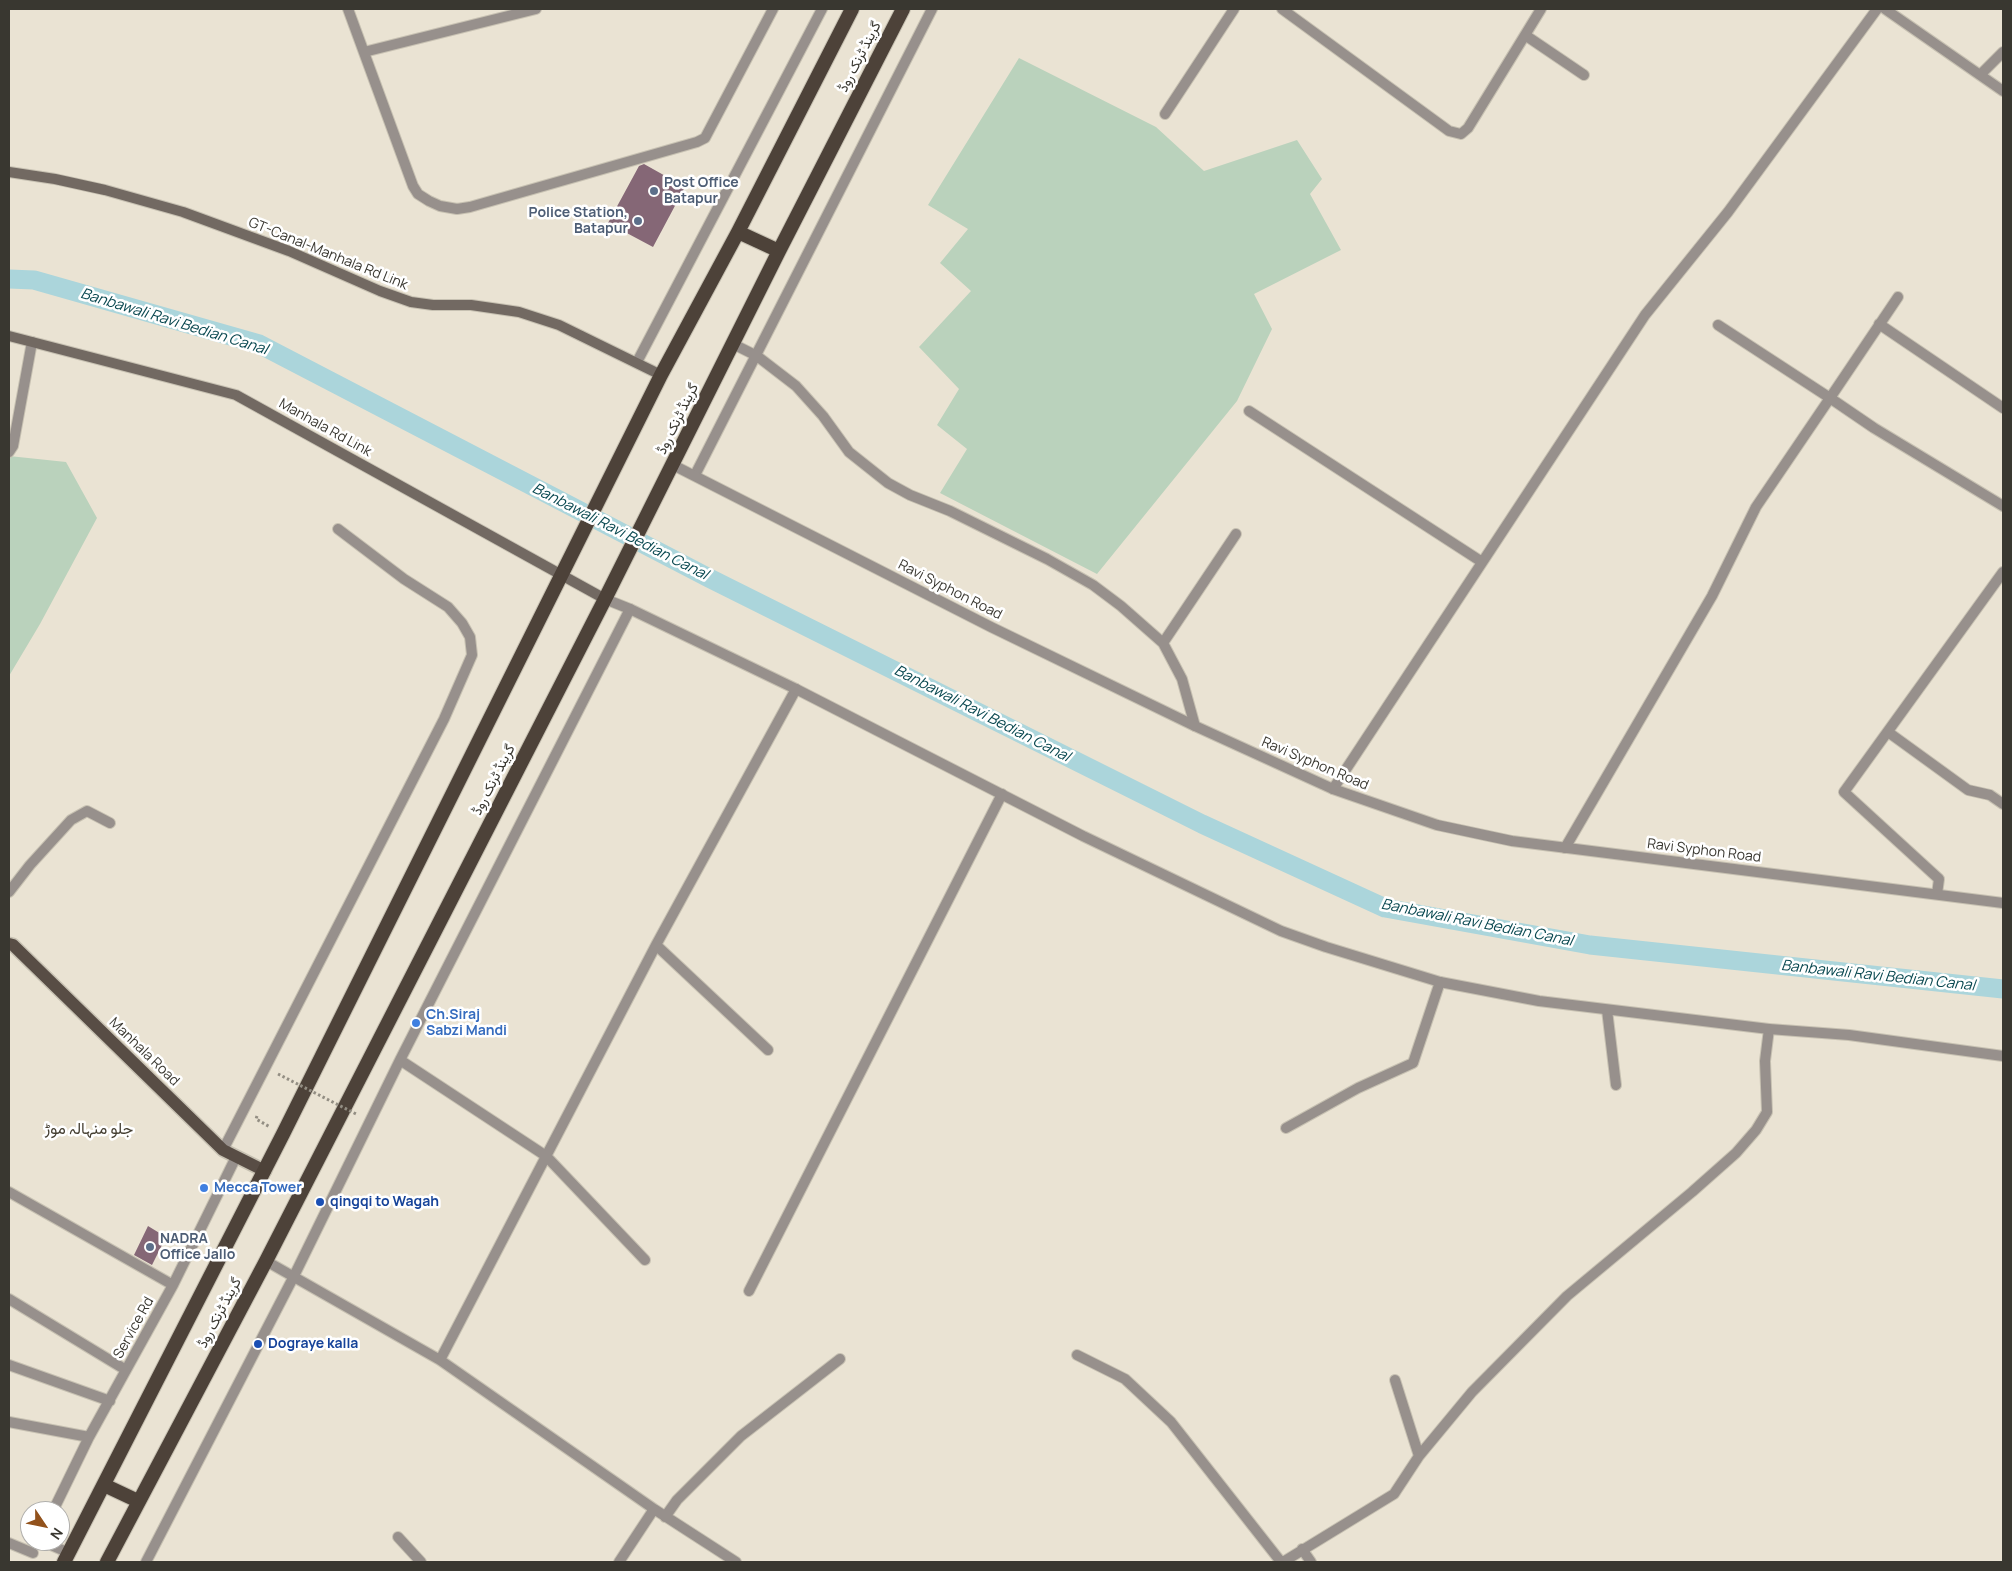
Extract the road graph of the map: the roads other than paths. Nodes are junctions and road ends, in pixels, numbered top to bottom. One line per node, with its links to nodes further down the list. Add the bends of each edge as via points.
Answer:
1 (348, 9): 14 (street)
2 (536, 9): 14 (street)
3 (773, 9): 14 (street, via 705,138 457,209 430,201 418,194 413,186)
4 (822, 9): 30 (street)
5 (852, 9): 21 (highway, گرینڈ ٹرنک روڈ)
6 (903, 9): 22 (highway, گرینڈ ٹرنک روڈ)
7 (932, 9): 29 (street)
8 (1234, 9): 19 (street)
9 (1282, 9): 13 (street, via 1449,131 1461,134 1468,128)
10 (1541, 9): 13 (street)
11 (1877, 9): 41 (street, via 1728,212 1645,315)
12 (1885, 9): 16 (street)
13 (1525, 35): 17 (street)
14 (364, 52)
15 (2003, 52): 16 (street)
16 (1981, 74): 18 (street)
17 (1584, 75)
18 (2003, 91)
19 (1164, 114)
20 (9, 172): 30 (main road, GT-Canal-Manhala Rd Link, via 96,189 183,212 290,251 411,302 471,305 519,312 559,325)
21 (738, 232): 22 (highway); 31 (highway, گرینڈ ٹرنک روڈ)
22 (779, 251): 28 (highway, گرینڈ ٹرنک روڈ)
23 (1898, 297): 24 (street)
24 (1879, 324): 32 (street); 33 (street)
25 (1718, 325): 32 (street)
26 (9, 336): 27 (main road, Manhala Rd Link)
27 (32, 342): 35 (street, via 13,446); 43 (main road, Manhala Rd Link, via 236,395)
28 (733, 344): 29 (street); 36 (highway, گرینڈ ٹرنک روڈ)
29 (757, 356): 37 (street); 46 (street, via 796,386 849,452 888,483 1038,554 1093,585)
30 (637, 362): 31 (main road, GT-Canal-Manhala Rd Link)
31 (661, 375): 43 (highway, گرینڈ ٹرنک روڈ)
32 (1830, 398): 38 (street); 54 (street, via 1756,508 1712,596)
33 (2003, 408)
34 (1248, 411): 41 (street)
35 (9, 452)
36 (670, 470): 37 (street, Ravi Syphon Road); 44 (highway, گرینڈ ٹرنک روڈ)
37 (695, 475): 48 (street, Ravi Syphon Road, via 991,627)
38 (2003, 506)
39 (338, 529): 68 (street, via 404,579 448,607 470,637 472,655 444,719)
40 (1236, 534): 46 (street)
41 (1482, 562): 50 (street)
42 (2003, 572): 49 (street)
43 (561, 575): 44 (main road, Manhala Rd Link); 71 (highway, گرینڈ ٹرنک روڈ)
44 (608, 594): 45 (street); 74 (highway, گرینڈ ٹرنک روڈ)
45 (630, 608): 47 (street); 65 (street)
46 (1163, 643): 48 (street, via 1182,678)
47 (796, 689): 51 (street); 59 (street)
48 (1195, 726): 50 (street, Ravi Syphon Road)
49 (1888, 732): 52 (street, via 1968,790 1990,795); 56 (street, via 1844,792 1939,879)
50 (1333, 789): 54 (street, Ravi Syphon Road, via 1437,825 1512,841)
51 (1002, 794): 60 (street, via 1281,931); 77 (street)
52 (2003, 804)
53 (110, 822): 55 (street, via 87,811 71,820)
54 (1566, 848): 56 (street, Ravi Syphon Road)
55 (9, 892)
56 (1937, 894): 57 (street, Ravi Syphon Road)
57 (2003, 903)
58 (9, 944): 68 (main road, Manhala Road)
59 (656, 945): 63 (street); 69 (street)
60 (1440, 982): 61 (street, via 1495,994); 67 (street, via 1413,1063 1358,1088)
61 (1607, 1010): 62 (street); 66 (street)
62 (1769, 1029): 64 (street, via 1849,1035); 88 (street, via 1765,1061 1767,1112 1756,1130 1736,1153 1692,1192 1567,1296 1472,1392)
63 (768, 1050)
64 (2003, 1056)
65 (400, 1060): 69 (street); 75 (street)
66 (1616, 1085)
67 (1286, 1128)
68 (223, 1150): 70 (main road, Manhala Road)
69 (546, 1156): 73 (street); 81 (street)
70 (236, 1157): 71 (main road, Manhala Road); 76 (street, Service Rd)
71 (265, 1171): 89 (highway, گرینڈ ٹرنک روڈ)
72 (9, 1192): 76 (street)
73 (645, 1260)
74 (266, 1261): 75 (street); 91 (highway, گرینڈ ٹرنک روڈ)
75 (294, 1276): 81 (street); 101 (street)
76 (173, 1285): 83 (street, Service Rd)
77 (749, 1291)
78 (9, 1299): 83 (street)
79 (1077, 1354): 105 (street, via 1125,1379 1171,1422)
80 (840, 1358): 93 (street, via 741,1436)
81 (440, 1360): 92 (street)
82 (9, 1364): 85 (street)
83 (126, 1370): 85 (street, Service Rd)
84 (1395, 1380): 88 (street)
85 (110, 1401): 87 (street, Service Rd)
86 (9, 1422): 87 (street)
87 (89, 1437): 90 (street, Service Rd)
88 (1419, 1456): 96 (street, via 1394,1494)
89 (104, 1485): 91 (highway); 99 (highway, گرینڈ ٹرنک روڈ)
90 (59, 1501)
91 (138, 1501): 100 (highway, گرینڈ ٹرنک روڈ)
92 (654, 1509): 93 (street); 103 (street)
93 (665, 1516): 104 (street)
94 (398, 1536): 102 (street)
95 (9, 1542): 98 (street)
96 (1302, 1549): 105 (street); 106 (street)
97 (55, 1551): 99 (street)
98 (31, 1558)
99 (66, 1558)
100 (107, 1562)
101 (146, 1562)
102 (421, 1562)
103 (620, 1562)
104 (736, 1562)
105 (1282, 1562)
106 (1311, 1562)

